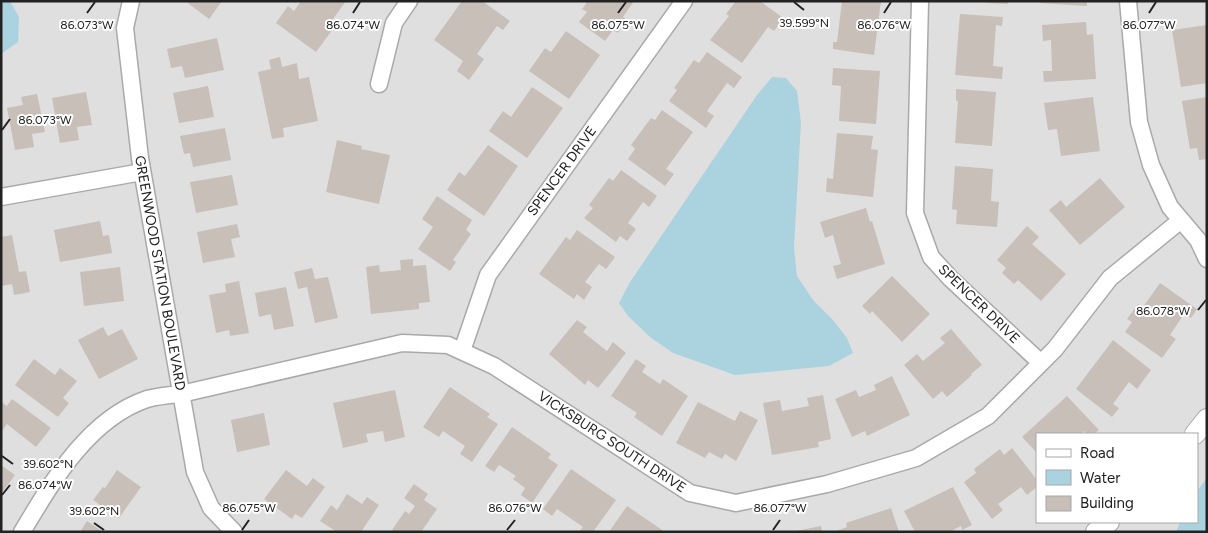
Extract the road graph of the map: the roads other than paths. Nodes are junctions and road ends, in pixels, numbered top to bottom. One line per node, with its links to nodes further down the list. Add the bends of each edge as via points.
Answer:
1 (132, 1): 7 (street, GREENWOOD STATION BOULEVARD, via 125,28)
2 (409, 1): 6 (street, via 394,23)
3 (684, 1): 12 (street, SPENCER DRIVE, via 488,275)
4 (920, 1): 13 (street, SPENCER DRIVE, via 915,213 931,257)
5 (1128, 1): 9 (street, via 1139,122 1151,164 1170,207)
6 (379, 84)
7 (142, 172): 8 (street); 14 (street, GREENWOOD STATION BOULEVARD)
8 (1, 197)
9 (1181, 220): 10 (street); 13 (street, VICKSBURG SOUTH DRIVE, via 1110,278)
10 (1202, 240): 11 (street)
11 (1207, 259)
12 (462, 351): 13 (street, VICKSBURG SOUTH DRIVE, via 494,366 690,492 736,503 827,484 916,458 988,416); 14 (street, VICKSBURG SOUTH DRIVE, via 448,344 402,343)
13 (1041, 363)
14 (181, 394): 18 (street, VICKSBURG SOUTH DRIVE, via 148,399 108,421 66,464); 19 (street, GREENWOOD STATION BOULEVARD, via 195,472 211,508)
15 (1207, 419): 16 (street)
16 (1196, 433)
17 (1108, 523): 20 (street)
18 (22, 532)
19 (234, 532)
20 (1096, 532)

